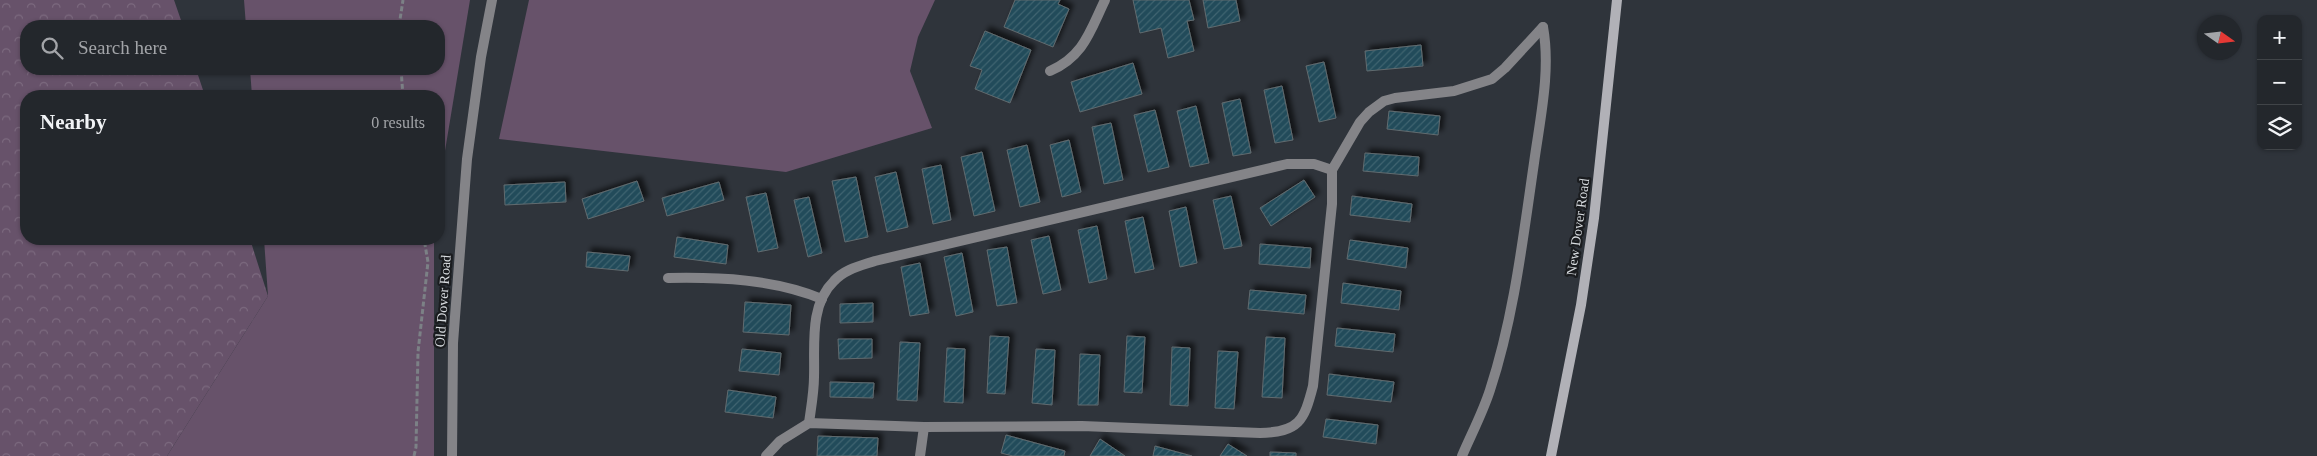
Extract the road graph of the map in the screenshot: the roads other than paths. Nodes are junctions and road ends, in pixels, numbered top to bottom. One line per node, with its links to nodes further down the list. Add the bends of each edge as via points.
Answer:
1 (492, 0): 10 (street, Old Dover Road, via 479,66 467,159 453,343)
2 (1105, 0): 4 (street, via 1079,51 1067,64)
3 (1617, 0): 14 (main road, New Dover Road, via 1594,218 1581,305)
4 (1050, 71)
5 (1332, 170): 7 (street, via 1314,164 1287,164 875,261 845,271 834,280); 9 (street, via 1332,204 1313,386 1308,405 1292,428 1260,433 1082,426); 13 (street, via 1360,122 1376,106 1395,98 1454,91 1492,79 1543,27 1546,45 1543,98 1526,218 1506,325 1490,391)
6 (668, 278): 7 (street, via 718,278 771,285 801,290)
7 (822, 299): 8 (street, via 814,332 814,379)
8 (809, 423): 9 (street); 11 (street, via 780,441)
9 (924, 427): 12 (street)
10 (452, 456)
11 (766, 456)
12 (920, 456)
13 (1462, 456)
14 (1551, 456)

